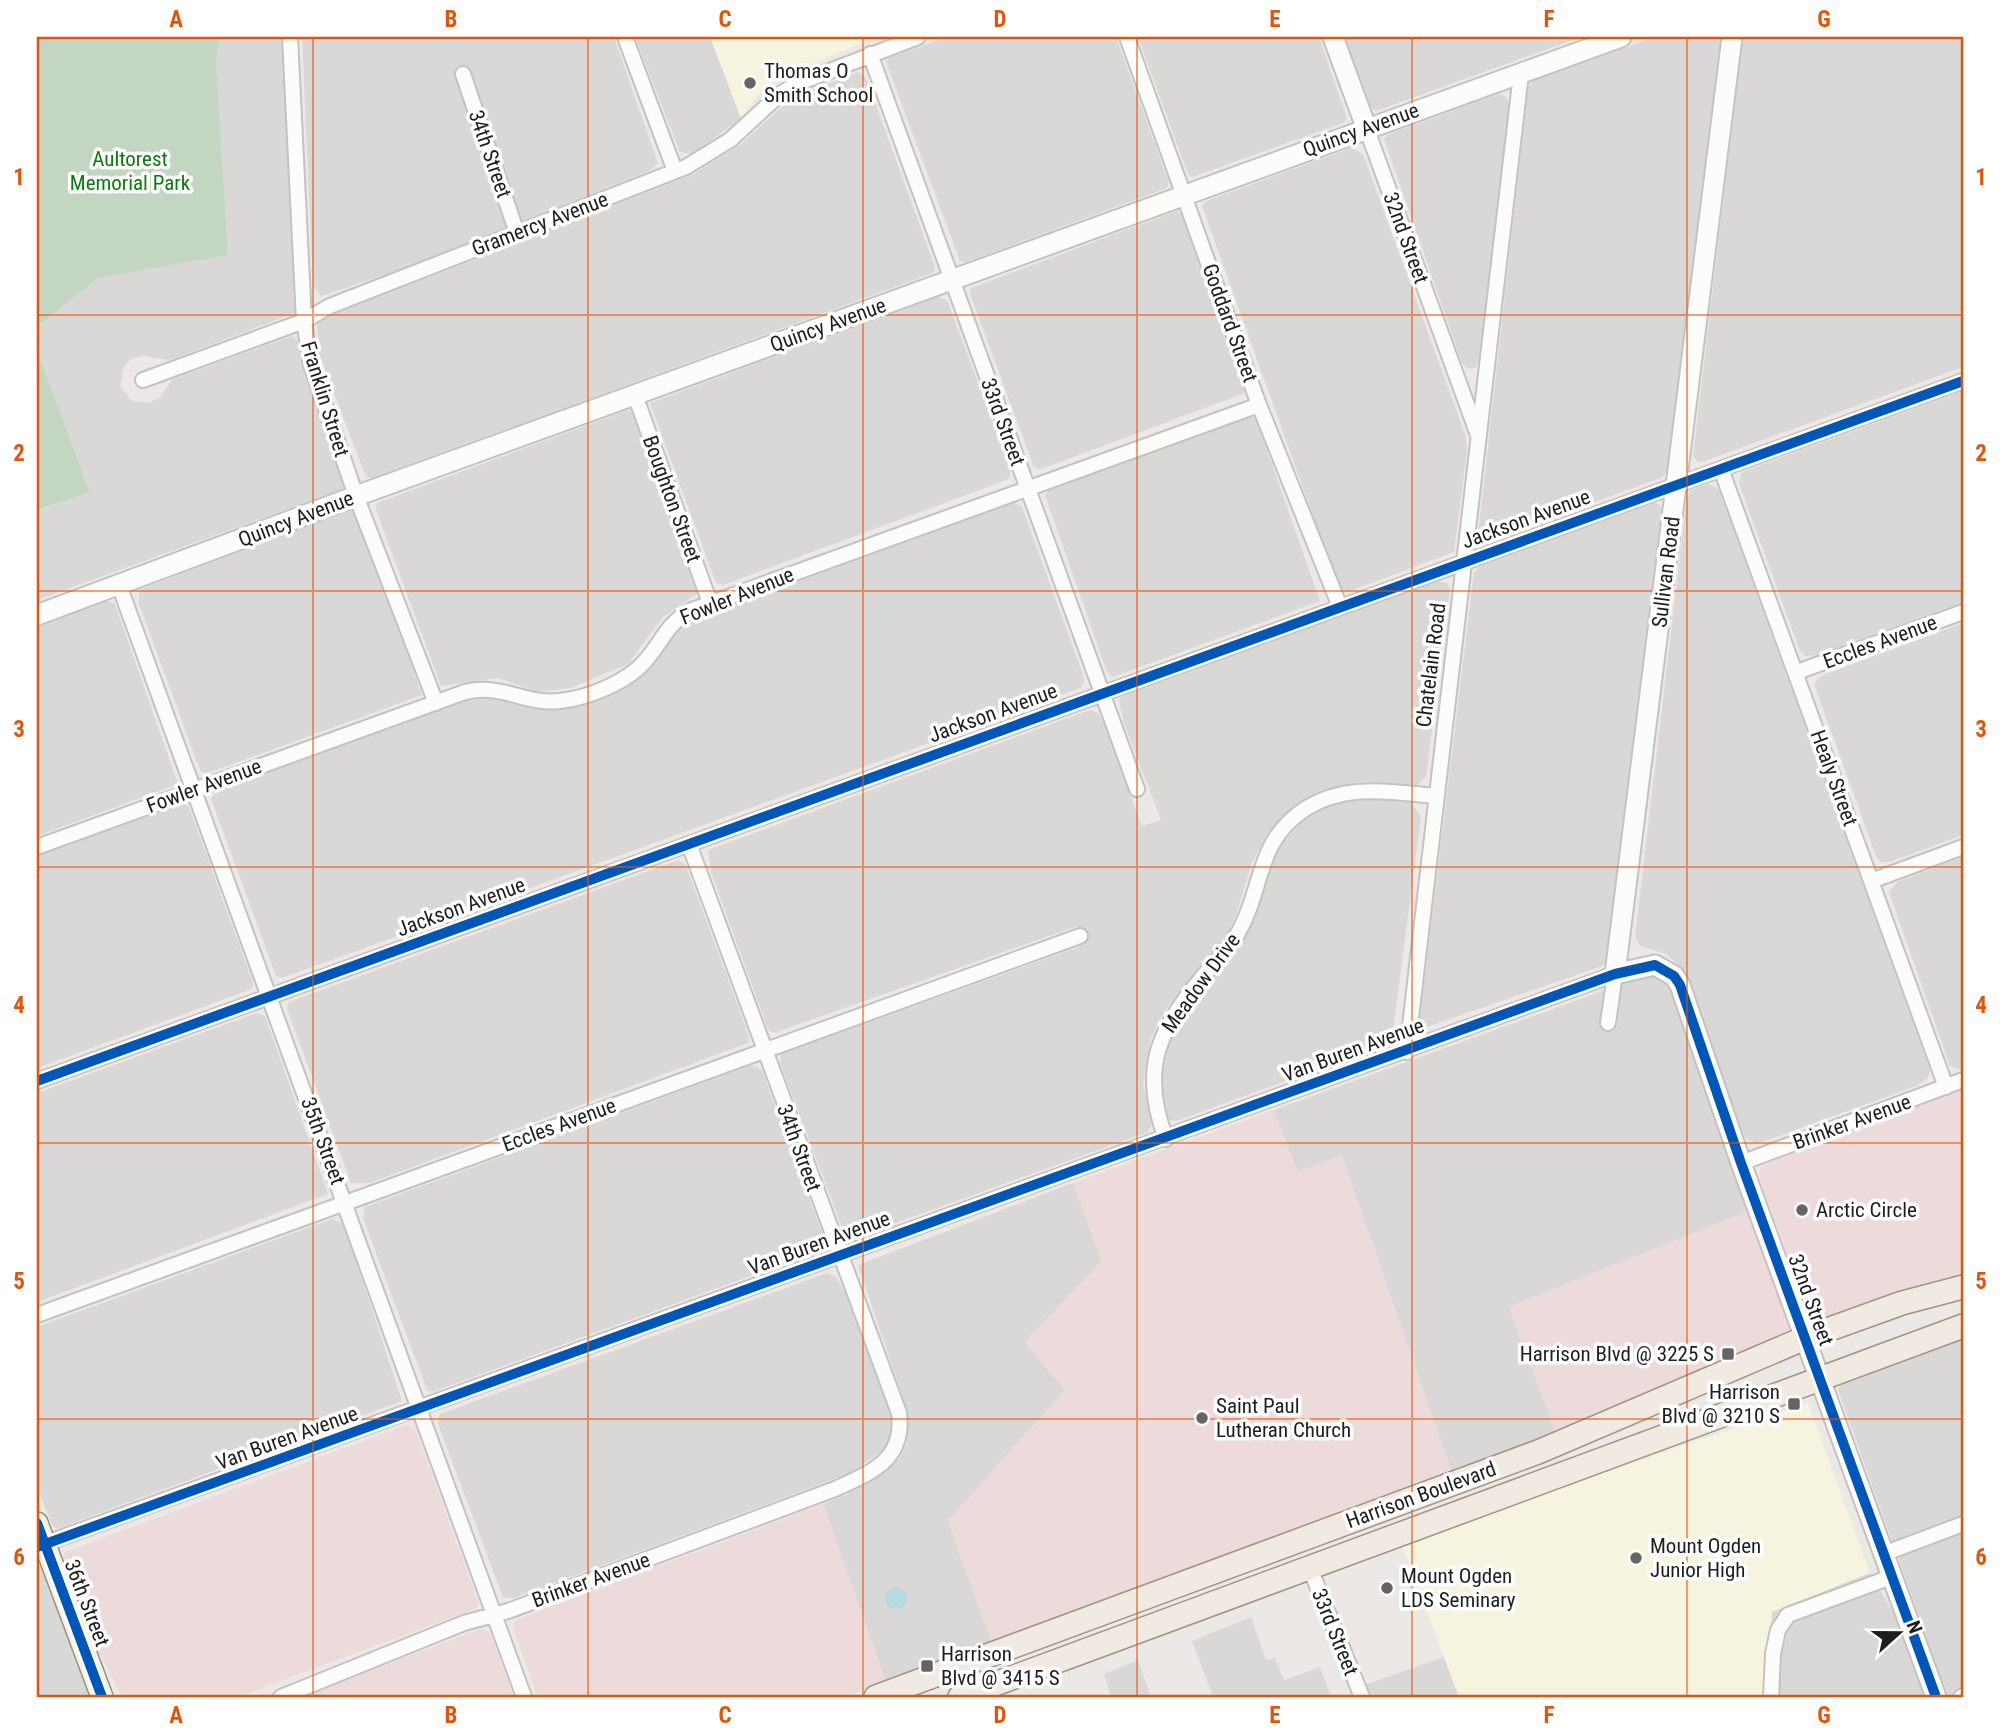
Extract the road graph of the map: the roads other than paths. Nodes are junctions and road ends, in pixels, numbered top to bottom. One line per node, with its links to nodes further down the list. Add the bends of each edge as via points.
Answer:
1 (290, 37): 16 (street, Franklin Street)
2 (625, 37): 12 (street)
3 (918, 37): 8 (street, Gramercy Avenue)
4 (1127, 37): 13 (street, Goddard Street)
5 (1333, 37): 11 (street, 32nd Street)
6 (1621, 37): 10 (street, Quincy Avenue)
7 (1732, 37): 23 (street, Sullivan Road)
8 (870, 54): 12 (street, Gramercy Avenue, via 796,84 730,141); 15 (street, 33rd Street)
9 (463, 74): 14 (street, 34th Street)
10 (1521, 74): 11 (street, Quincy Avenue); 21 (street, Chatelain Road)
11 (1366, 127): 13 (street, Quincy Avenue); 21 (street, 32nd Street)
12 (675, 171): 14 (street, Gramercy Avenue)
13 (1183, 195): 15 (street, Quincy Avenue); 20 (street, Goddard Street)
14 (517, 233): 16 (street, Gramercy Avenue, via 330,306)
15 (952, 280): 19 (street, Quincy Avenue); 24 (street, 33rd Street)
16 (304, 321): 17 (street, Gramercy Avenue); 25 (street, Franklin Street, via 311,365)
17 (143, 380)
18 (1963, 381): 22 (street, Jackson Avenue)
19 (635, 395): 25 (street, Quincy Avenue); 28 (street, Boughton Street)
20 (1259, 405): 24 (street, Fowler Avenue); 29 (street, Goddard Street)
21 (1479, 439): 26 (street, Chatelain Road)
22 (1721, 469): 23 (street, Jackson Avenue); 32 (street, Healy Street)
23 (1677, 485): 26 (street, Jackson Avenue); 43 (street, Sullivan Road)
24 (1027, 486): 28 (street, Fowler Avenue); 33 (street, 33rd Street)
25 (356, 496): 27 (street, Quincy Avenue); 34 (street, Franklin Street)
26 (1463, 563): 29 (street, Jackson Avenue); 37 (street, Chatelain Road)
27 (118, 585): 31 (street, Quincy Avenue); 36 (street, 35th Street)
28 (710, 603): 34 (street, Fowler Avenue, via 672,623 638,668 614,683 550,701 491,688)
29 (1340, 607): 33 (street, Jackson Avenue)
30 (1963, 612): 32 (street, Eccles Avenue)
31 (37, 615)
32 (1797, 673): 41 (street, Healy Street)
33 (1103, 694): 35 (street, 33rd Street); 38 (street, Jackson Avenue)
34 (436, 703): 36 (street, Fowler Avenue)
35 (1137, 789)
36 (195, 790): 39 (street, Fowler Avenue); 44 (street, 35th Street)
37 (1435, 796): 47 (street, Chatelain Road); 51 (street, Meadow Drive, via 1344,792 1311,806 1283,828 1261,864 1238,932 1180,1005 1160,1041 1153,1078)
38 (689, 844): 44 (street, Jackson Avenue); 46 (street, 34th Street)
39 (37, 847)
40 (1963, 847): 41 (street)
41 (1871, 881): 50 (street, Healy Street)
42 (1080, 936): 46 (street, Eccles Avenue)
43 (1615, 974): 45 (street, Sullivan Road); 47 (street, Van Buren Avenue); 52 (street, 32nd Street, via 1655,965 1674,976)
44 (270, 996): 49 (street, Jackson Avenue); 53 (street, 35th Street)
45 (1608, 1023)
46 (764, 1050): 53 (street, Eccles Avenue); 54 (street, 34th Street)
47 (1407, 1052): 51 (street, Van Buren Avenue)
48 (1963, 1080): 50 (street, Brinker Avenue)
49 (37, 1081)
50 (1946, 1087): 52 (street, Brinker Avenue)
51 (1166, 1139): 54 (street, Van Buren Avenue)
52 (1741, 1163): 58 (street, 32nd Street)
53 (346, 1203): 56 (street, Eccles Avenue); 60 (street, 35th Street)
54 (839, 1256): 60 (street, Van Buren Avenue); 61 (street, 34th Street, via 899,1413 899,1441)
55 (1963, 1287): 58 (main road, Harrison Boulevard, via 1902,1303)
56 (37, 1315)
57 (1963, 1326): 59 (main road, Harrison Boulevard)
58 (1805, 1338): 59 (street, 32nd Street); 73 (main road, Harrison Boulevard, via 1524,1457)
59 (1820, 1380): 65 (street, 32nd Street); 66 (main road, Harrison Boulevard)
60 (420, 1410): 64 (street, Van Buren Avenue); 68 (street, 35th Street)
61 (894, 1451): 68 (street, Brinker Avenue, via 835,1489)
62 (37, 1523): 64 (main road, 36th Street)
63 (1963, 1524): 65 (street)
64 (41, 1546): 70 (main road, 36th Street)
65 (1884, 1554): 67 (street, 32nd Street)
66 (1308, 1566): 69 (main road, Harrison Boulevard); 75 (street, 33rd Street)
67 (1891, 1577): 76 (street, via 1788,1615 1778,1630 1773,1654); 77 (street, 32nd Street)
68 (494, 1614): 71 (street, Brinker Avenue); 72 (street, 35th Street)
69 (997, 1691): 74 (main road, Harrison Boulevard)
70 (102, 1697)
71 (281, 1697)
72 (524, 1697)
73 (876, 1697)
74 (960, 1697)
75 (1362, 1697)
76 (1771, 1697)
77 (1936, 1697)

